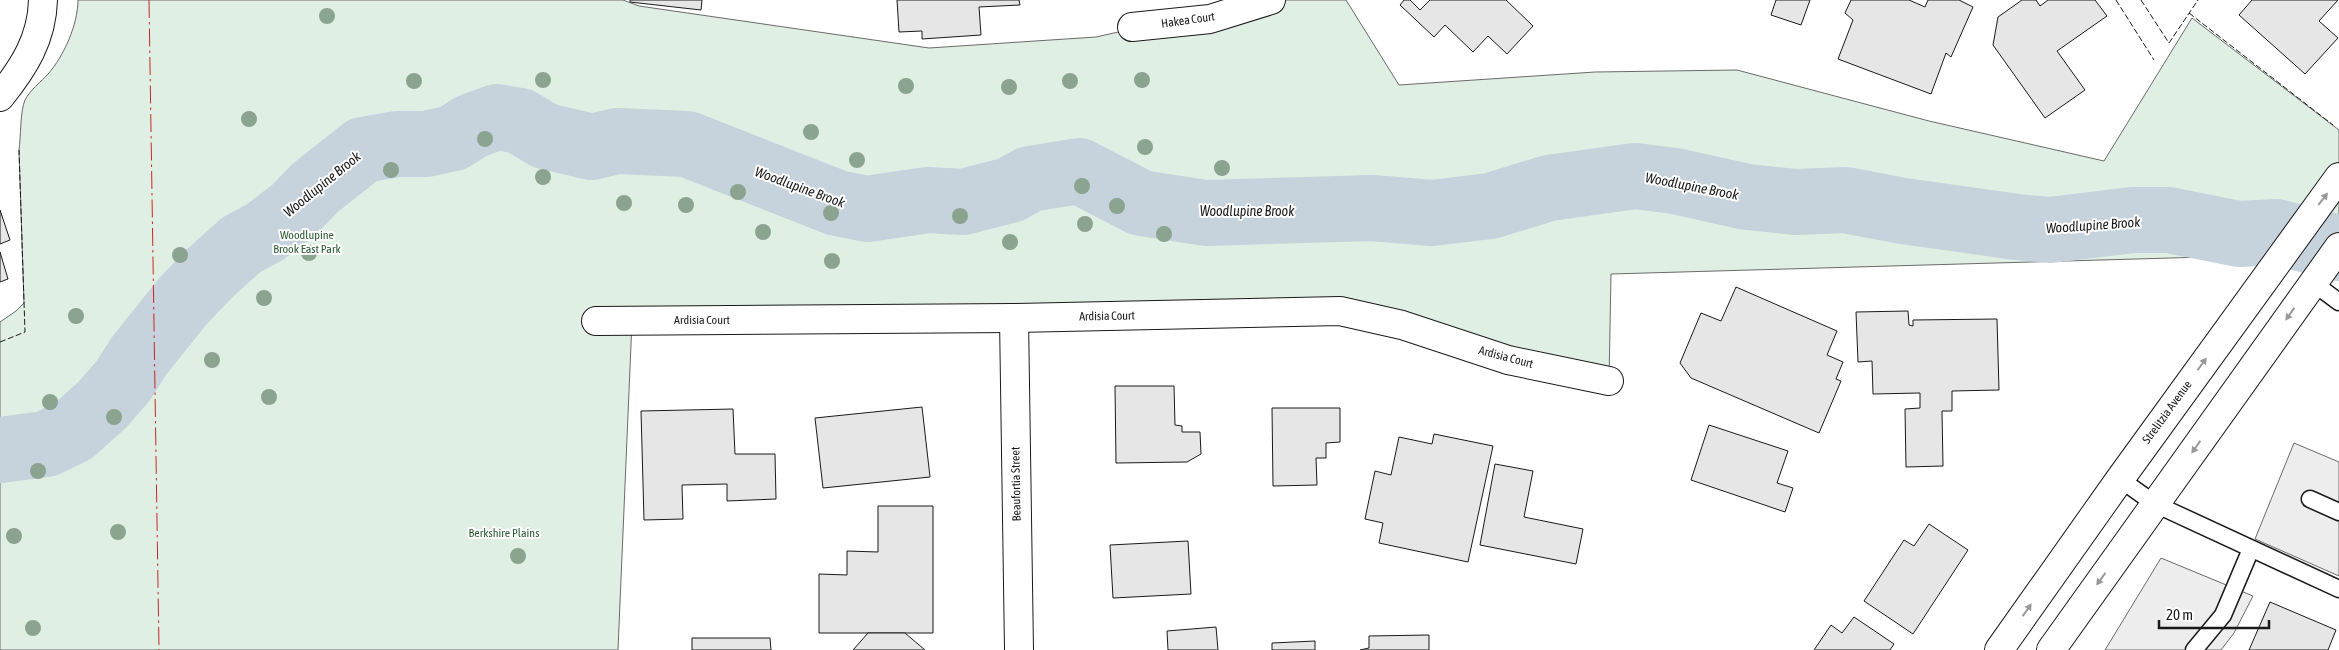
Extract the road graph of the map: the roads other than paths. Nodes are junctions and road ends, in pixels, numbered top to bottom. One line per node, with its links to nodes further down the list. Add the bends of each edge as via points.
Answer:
1 (43, 0): 4 (street, via 42,22 35,40 22,69)
2 (1271, 0): 3 (street, Hakea Court, via 1210,19)
3 (1132, 27)
4 (0, 97)
5 (2339, 177): 12 (street, Strelitzia Avenue, one-way to 5)
6 (2339, 247): 7 (street)
7 (2312, 282): 8 (lane); 14 (street, one-way to 14)
8 (2339, 302)
9 (1014, 318): 10 (street, Ardisia Court); 11 (street, Ardisia Court, via 1340,311 1402,325 1508,360); 18 (street, Beaufortia Street)
10 (596, 321)
11 (1609, 381)
12 (2120, 479): 14 (lane); 19 (street, Strelitzia Avenue, one-way to 12)
13 (2310, 499): 15 (lane)
14 (2155, 504): 16 (lane); 20 (street, one-way to 20)
15 (2339, 512)
16 (2251, 549): 17 (lane); 21 (lane, via 2223,614)
17 (2339, 589)
18 (1019, 650)
19 (1999, 650)
20 (2051, 650)
21 (2194, 650)

